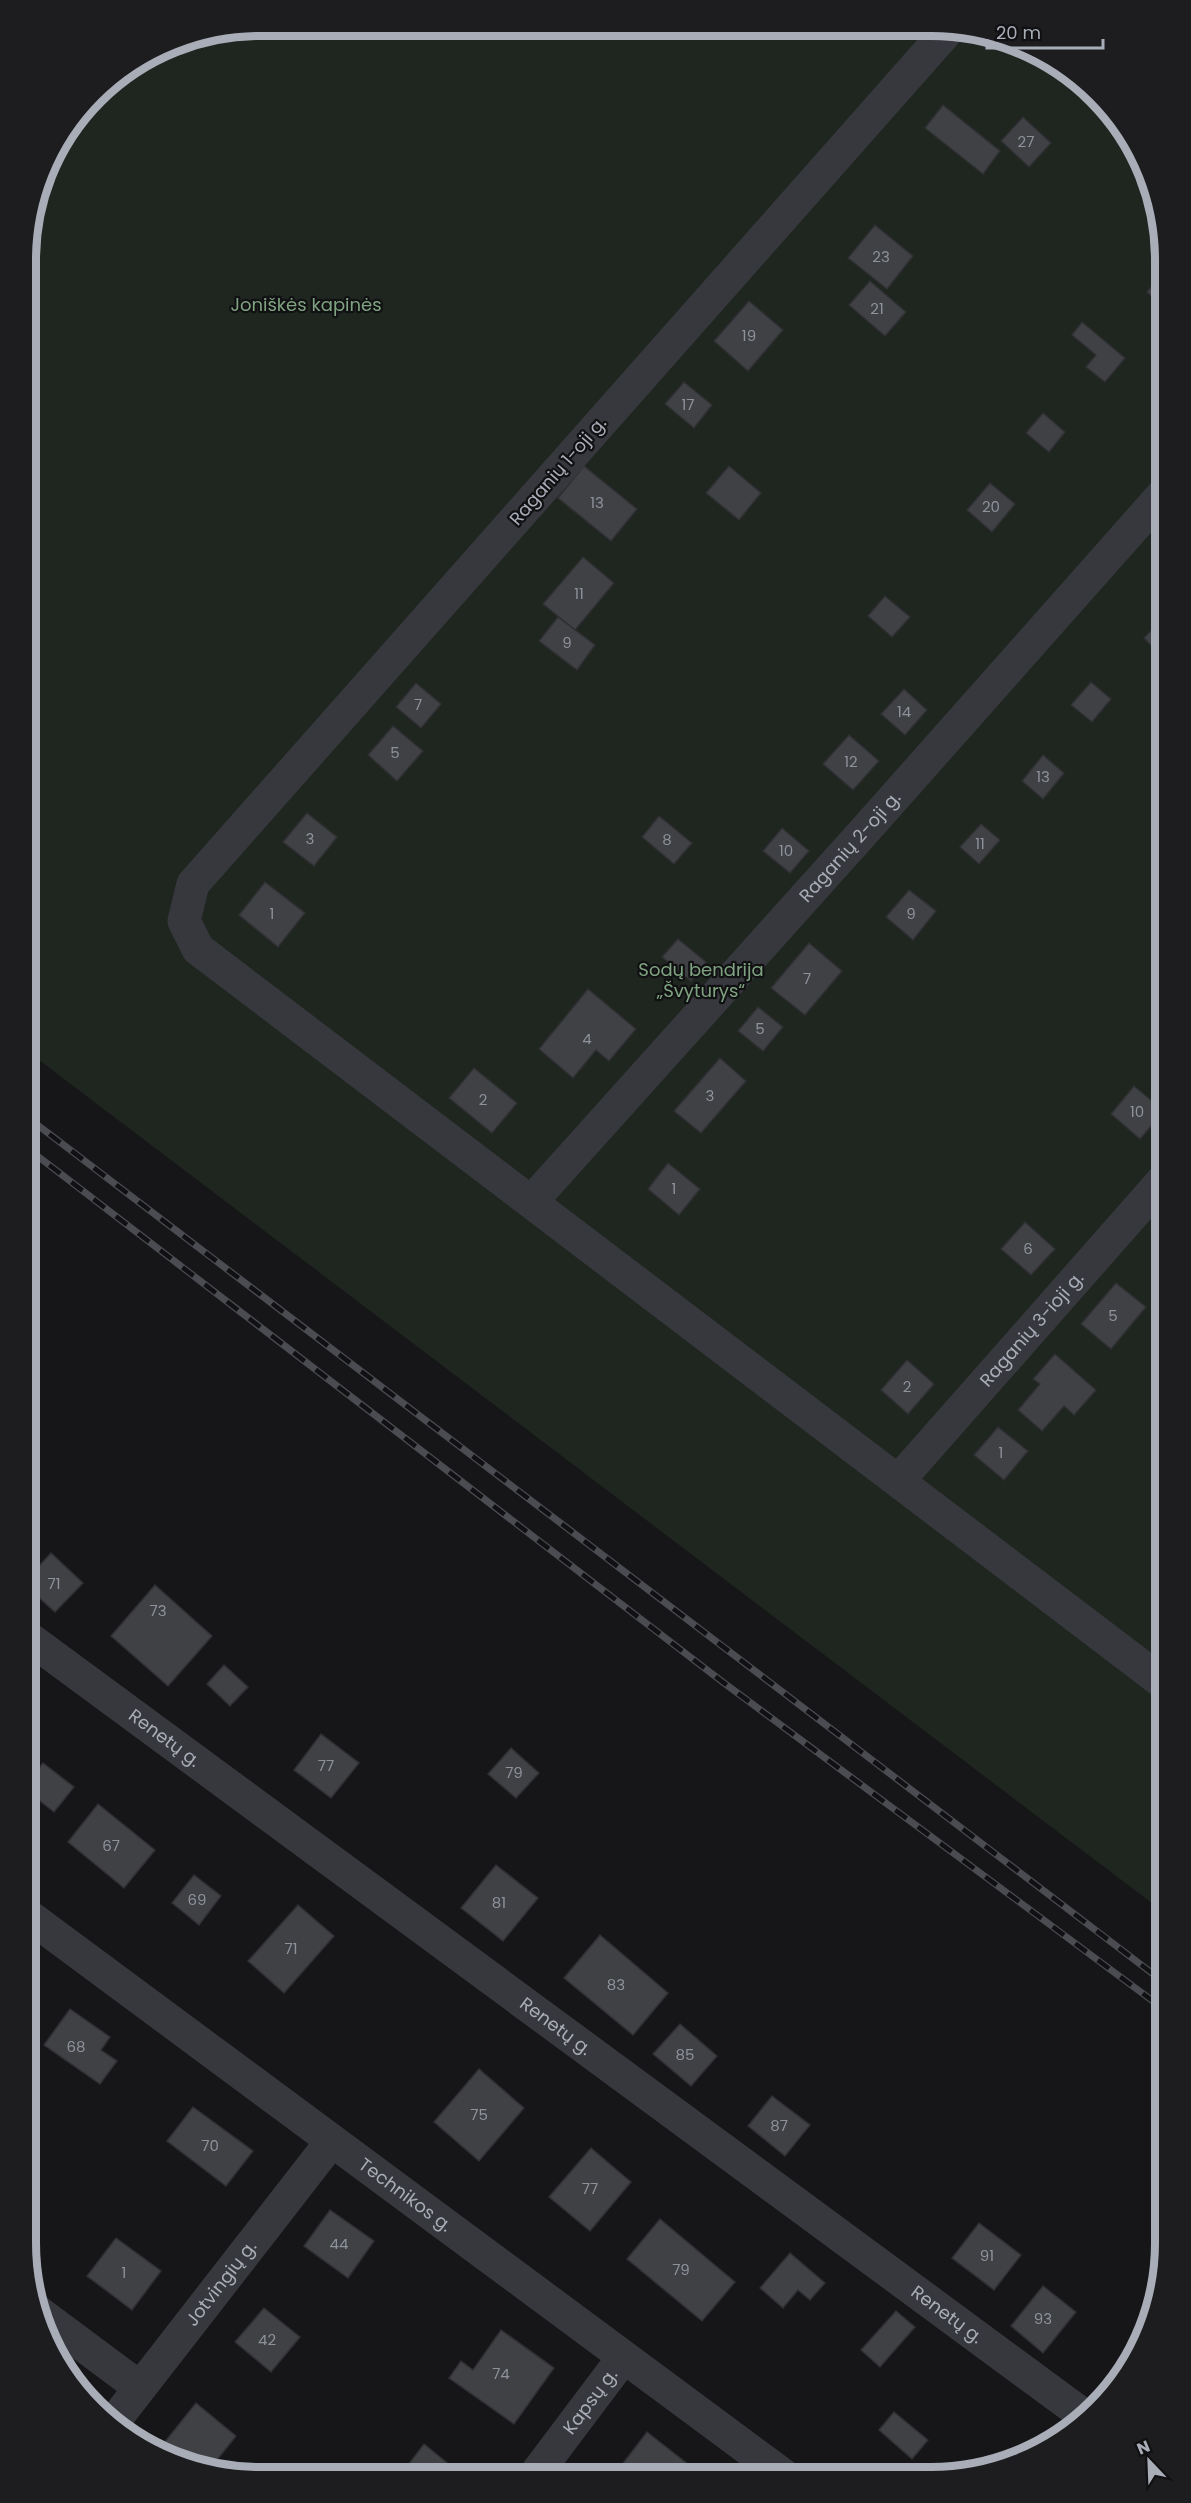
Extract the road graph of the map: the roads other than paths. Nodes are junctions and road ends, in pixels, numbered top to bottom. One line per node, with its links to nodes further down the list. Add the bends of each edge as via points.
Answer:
1 (943, 36): 4 (street, Raganių 1-oji g., via 193,884 184,921 198,949)
2 (1155, 504): 4 (street, Raganių 2-oji g.)
3 (1155, 1189): 5 (street, Raganių 3-ioji g.)
4 (532, 1201): 5 (street)
5 (899, 1480): 7 (street)
6 (36, 1643): 13 (street, Renetų g.)
7 (1155, 1676)
8 (36, 1921): 9 (street, Technikos g.)
9 (331, 2142): 11 (street, Technikos g.); 12 (street, Jotvingių g.)
10 (50, 2321): 12 (street)
11 (623, 2358): 15 (street, Kapsų g.); 16 (street, Technikos g.)
12 (139, 2387): 14 (street, Jotvingių g.)
13 (1078, 2411)
14 (118, 2416)
15 (541, 2467)
16 (772, 2467)

